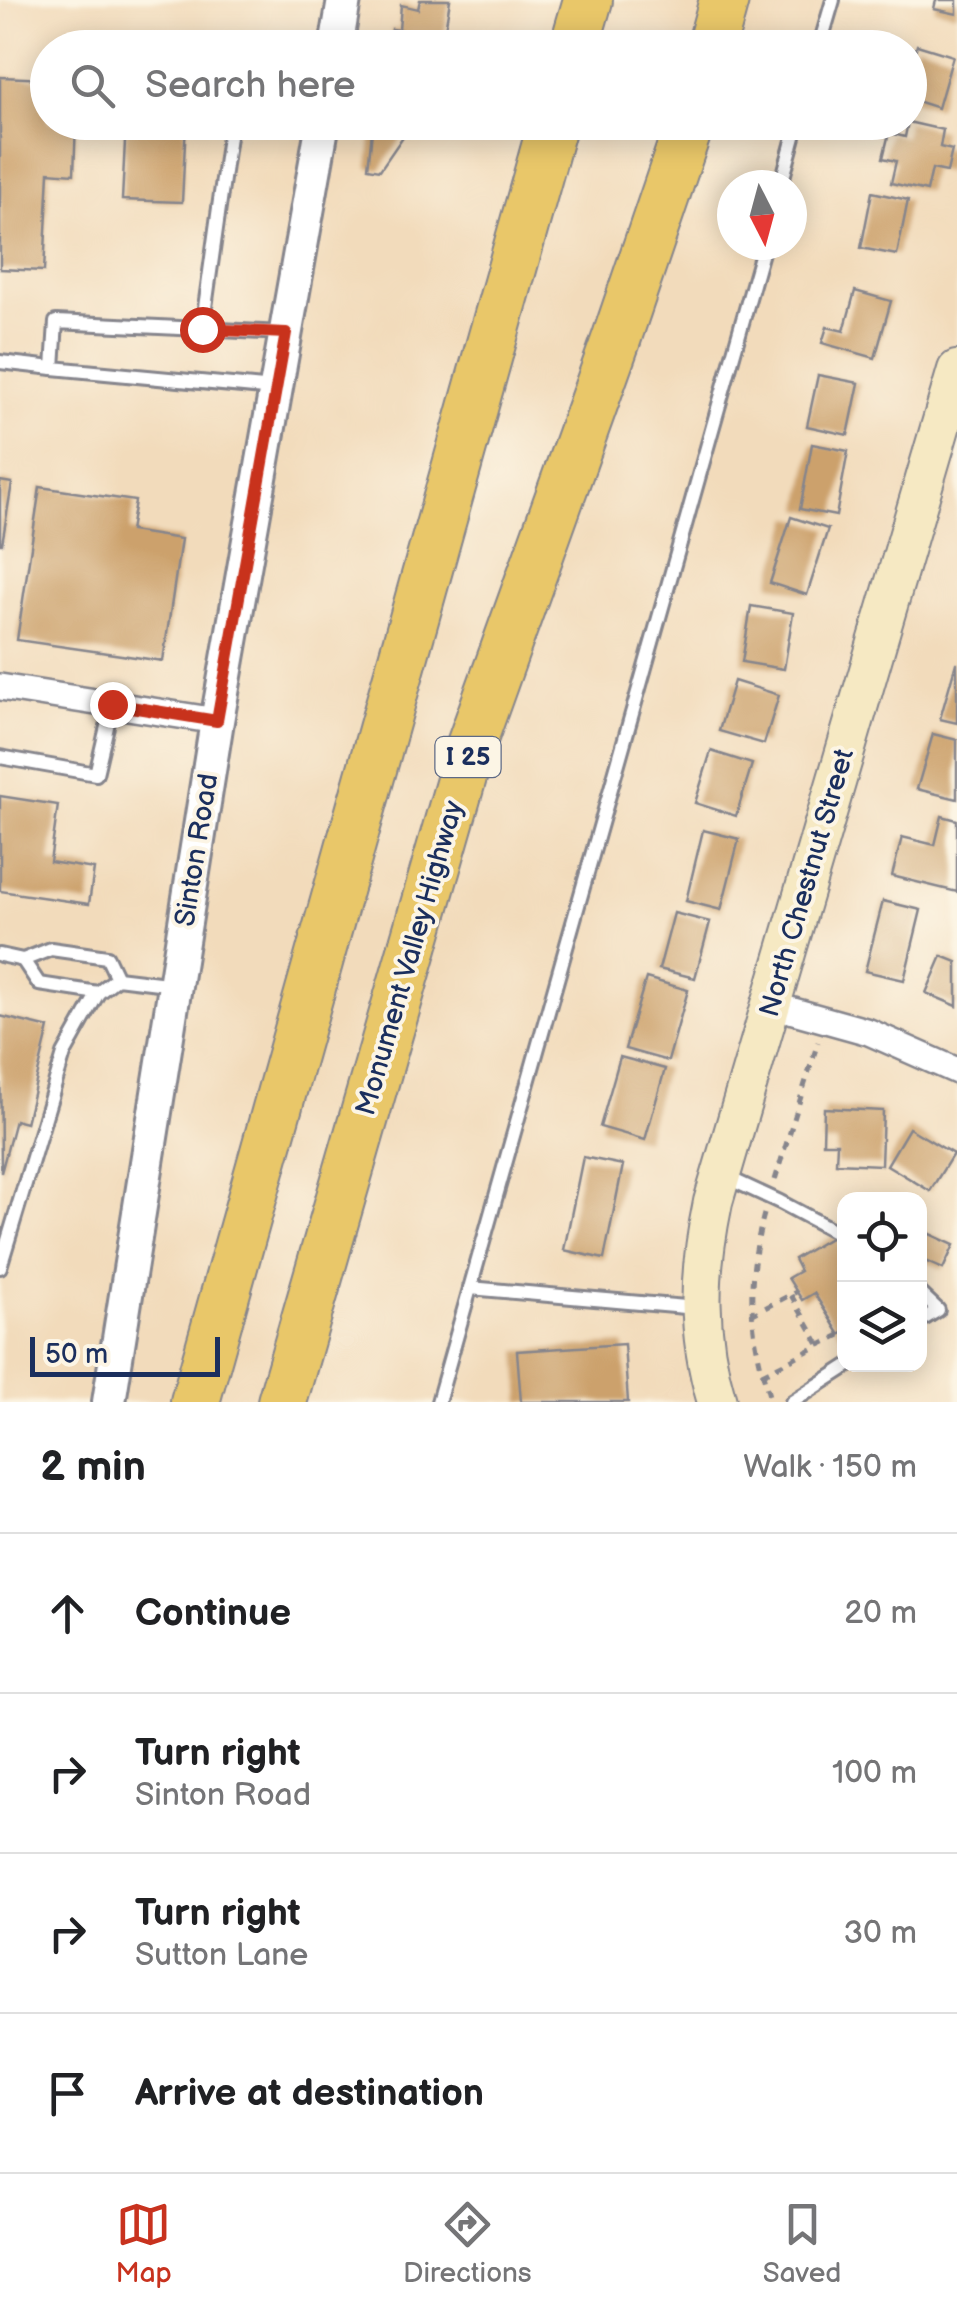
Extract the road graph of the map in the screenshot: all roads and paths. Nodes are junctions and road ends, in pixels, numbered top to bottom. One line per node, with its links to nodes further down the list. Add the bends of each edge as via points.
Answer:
1 (344, 0): 5 (street)
2 (588, 0): 6 (highway)
3 (724, 0): 7 (highway)
4 (833, 0): 8 (lane)
5 (339, 30)
6 (579, 30)
7 (716, 30)
8 (824, 30)
9 (228, 140): 16 (lane)
10 (319, 140): 17 (street, Sinton Road)
11 (548, 140): 46 (highway)
12 (684, 140): 47 (highway, Monument Valley Highway / I 25, via 472,742)
13 (793, 140): 14 (lane)
14 (784, 170)
15 (760, 260): 36 (lane)
16 (202, 329): 17 (lane); 19 (lane, via 56,322)
17 (286, 333): 21 (street, Sinton Road)
18 (0, 362): 19 (lane)
19 (53, 368): 21 (lane)
20 (957, 370): 31 (main road, North Chestnut Street)
21 (276, 389): 24 (street, Sinton Road)
22 (0, 687): 23 (street)
23 (112, 704): 24 (street); 25 (lane, via 96,774)
24 (217, 721): 29 (street, Sinton Road)
25 (0, 757)
26 (0, 955): 27 (lane)
27 (23, 960): 28 (lane, via 52,949 106,957); 30 (lane, via 39,984)
28 (118, 978): 29 (lane); 30 (lane)
29 (175, 986): 45 (street, Sinton Road)
30 (98, 993): 35 (lane, via 64,1054)
31 (772, 1005): 32 (street, via 870,1032); 33 (main road, North Chestnut Street)
32 (957, 1071)
33 (721, 1175): 34 (lane); 38 (main road, North Chestnut Street, via 703,1252)
34 (837, 1232)
35 (0, 1267)
36 (470, 1288): 38 (lane); 48 (lane)
37 (927, 1300): 40 (lane, via 938,1310)
38 (701, 1308): 49 (main road, North Chestnut Street)
39 (752, 1316): 42 (path, via 794,1293)
40 (927, 1317)
41 (837, 1337): 42 (path)
42 (820, 1346): 44 (path)
43 (839, 1372): 50 (lane)
44 (762, 1374)
45 (109, 1402)
46 (195, 1402)
47 (282, 1402)
48 (438, 1402)
49 (717, 1402)
50 (792, 1402)

